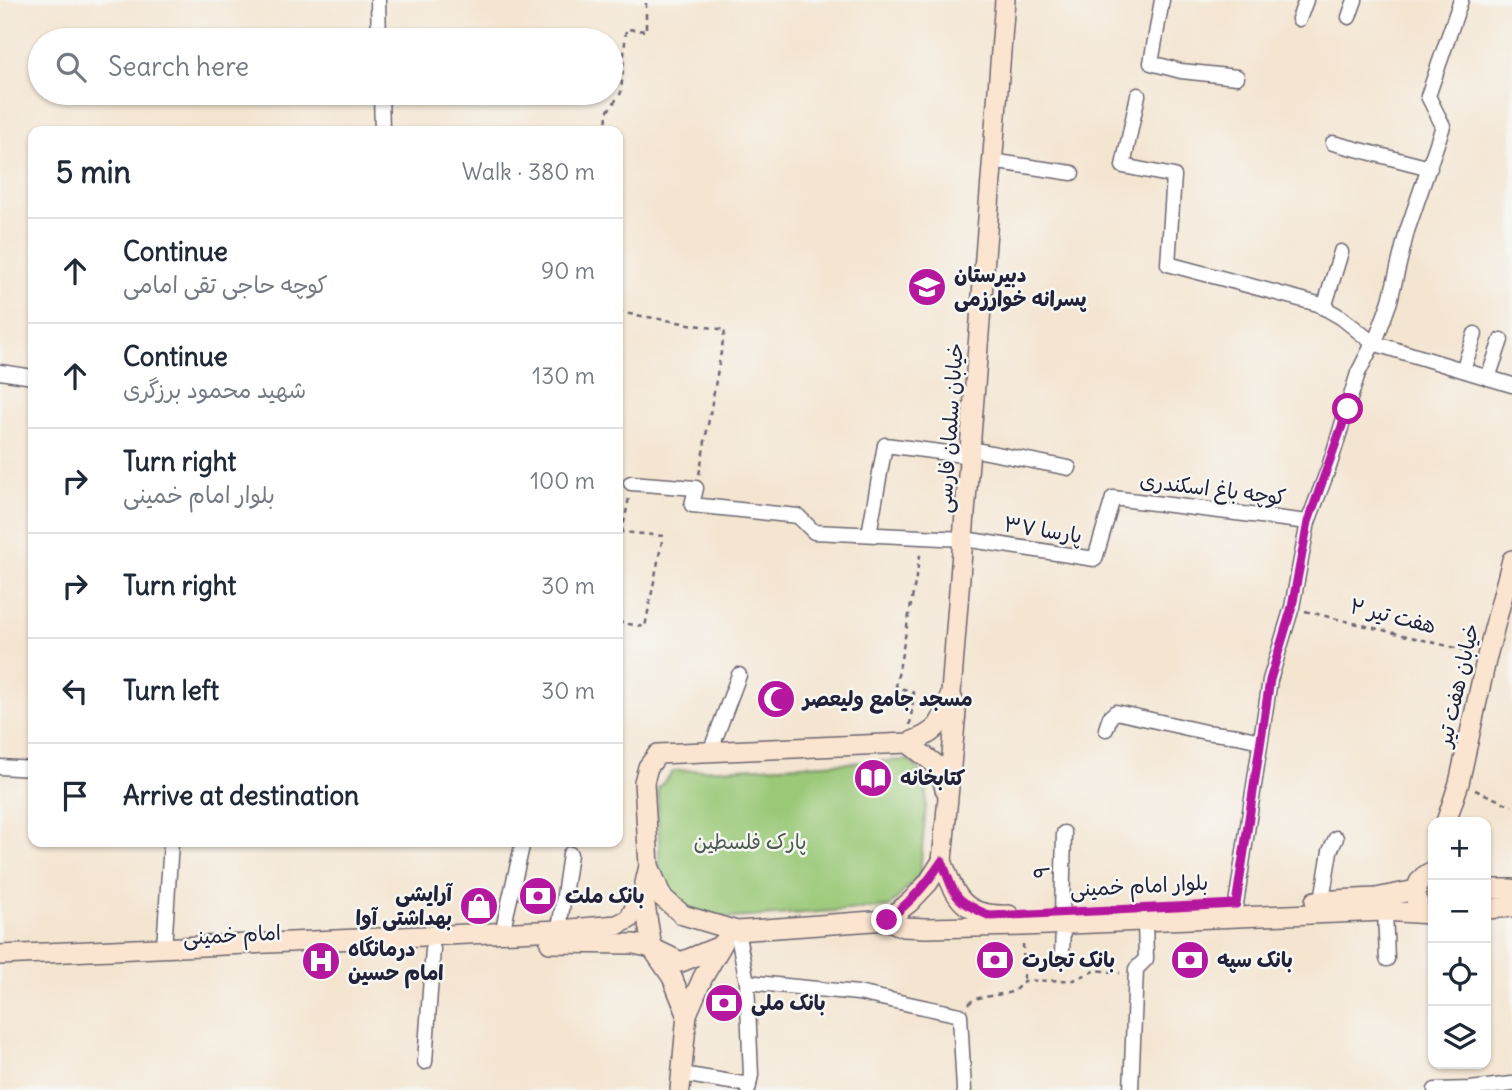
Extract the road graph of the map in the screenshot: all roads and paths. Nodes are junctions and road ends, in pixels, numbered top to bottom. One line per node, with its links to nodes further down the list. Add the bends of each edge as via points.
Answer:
1 (377, 0): 10 (street)
2 (646, 0): 11 (path, via 646,31 626,29)
3 (1005, 0): 19 (main road, خیابان سلمان فارسی)
4 (1162, 0): 12 (street, via 1151,63)
5 (1306, 0): 9 (street)
6 (1355, 0): 8 (street)
7 (1461, 0): 20 (street, via 1428,96 1443,126)
8 (1349, 17)
9 (1299, 19)
10 (378, 28)
11 (623, 67)
12 (1237, 77)
13 (1138, 95): 23 (street, via 1123,166 1174,176 1168,264)
14 (381, 105): 16 (street)
15 (612, 105): 17 (path)
16 (382, 126)
17 (606, 126)
18 (1334, 143): 20 (street)
19 (991, 161): 21 (street); 33 (main road, خیابان سلمان فارسی)
20 (1430, 168): 26 (street)
21 (1072, 173)
22 (1341, 252): 23 (street)
23 (1324, 307): 26 (street)
24 (623, 313): 36 (path, via 725,330)
25 (1475, 334): 28 (street)
26 (1375, 339): 28 (street); 38 (street, via 1358,373)
27 (1501, 341): 31 (street)
28 (1463, 370): 31 (street)
29 (0, 372): 30 (street)
30 (28, 376)
31 (1488, 378): 32 (street)
32 (1512, 385)
33 (971, 453): 34 (street); 41 (street, via 885,445); 43 (main road, خیابان سلمان فارسی)
34 (1069, 468)
35 (631, 484): 36 (street); 39 (path)
36 (696, 488): 41 (street, via 692,505 798,516 814,532)
37 (1113, 498): 38 (street, کوچه باغ اسکندری); 43 (street, پارسا ۳۷, via 1095,559)
38 (1308, 522): 45 (street)
39 (623, 527)
40 (623, 532): 46 (path, via 663,536 645,627)
41 (869, 534): 42 (street)
42 (923, 537): 43 (street); 52 (path, via 896,686 914,693)
43 (964, 539): 49 (main road, خیابان سلمان فارسی)
44 (1512, 560): 47 (main road, خیابان هفت تیر)
45 (1292, 607): 47 (path, هفت تیر ۲); 51 (street, via 1270,680)
46 (623, 623)
47 (1486, 656): 56 (main road, خیابان هفت تیر)
48 (739, 675): 53 (street)
49 (951, 693): 52 (main road, via 938,729); 57 (main road, via 956,712)
50 (1106, 729): 51 (street, via 1116,712)
51 (1260, 741): 72 (street)
52 (908, 743): 53 (main road); 57 (main road, via 939,767)
53 (710, 752): 66 (main road, via 658,754 648,767 644,782)
54 (0, 767): 55 (street)
55 (28, 769)
56 (1459, 783): 58 (path); 59 (main road, خیابان هفت تیر)
57 (948, 801): 65 (main road)
58 (1512, 806)
59 (1449, 817)
60 (1064, 833): 78 (street, ۹)
61 (1336, 838): 71 (street, via 1329,851)
62 (171, 847): 87 (street)
63 (522, 847): 84 (street)
64 (570, 854): 82 (street)
65 (942, 861): 78 (main road, بلوار امام خمینی, via 962,903 990,916); 79 (main road, via 928,883)
66 (649, 866): 70 (main road); 83 (main road, via 662,897 683,915)
67 (1424, 879): 71 (main road, بلوار امام خمینی, via 1376,898); 76 (main road, via 1416,900)
68 (1491, 889): 69 (main road)
69 (1512, 889)
70 (643, 892): 82 (main road, امام خمینی, via 629,919 617,925); 85 (main road)
71 (1322, 901): 72 (main road, بلوار امام خمینی)
72 (1236, 904): 78 (main road, بلوار امام خمینی)
73 (1512, 907): 74 (main road)
74 (1491, 909)
75 (1385, 911): 77 (main road, بلوار امام خمینی); 80 (main road, بلوار امام خمینی); 91 (street)
76 (1428, 912)
77 (1428, 914)
78 (1062, 918): 80 (main road, بلوار امام خمینی); 81 (main road, بلوار امام خمینی); 90 (street, ۹)
79 (887, 920): 81 (main road, بلوار امام خمینی, via 903,927); 83 (main road, بلوار امام خمینی)
80 (1145, 920): 93 (street, via 1146,959)
81 (1023, 926): 94 (path)
82 (559, 930): 84 (main road, امام خمینی)
83 (737, 931): 86 (main road); 95 (street)
84 (502, 933): 87 (main road, امام خمینی)
85 (643, 946): 86 (main road, via 681,962); 88 (main road, امام خمینی, via 572,942); 96 (main road, via 672,977)
86 (720, 946): 96 (main road)
87 (164, 948): 89 (main road, امام خمینی)
88 (433, 949): 92 (main road, امام خمینی); 98 (street)
89 (0, 956)
90 (1062, 957)
91 (1387, 959)
92 (0, 968)
93 (1136, 969): 94 (path, via 1131,974 1096,970 1074,980); 103 (street)
94 (1024, 981): 97 (path, via 1013,992 973,999)
95 (747, 982): 97 (street, via 858,993); 101 (street)
96 (687, 1014): 99 (main road)
97 (960, 1015): 102 (street)
98 (425, 1062)
99 (681, 1082): 101 (street)
100 (1512, 1084): 104 (street)
101 (749, 1087)
102 (964, 1090)
103 (1131, 1090)
104 (1435, 1090)

